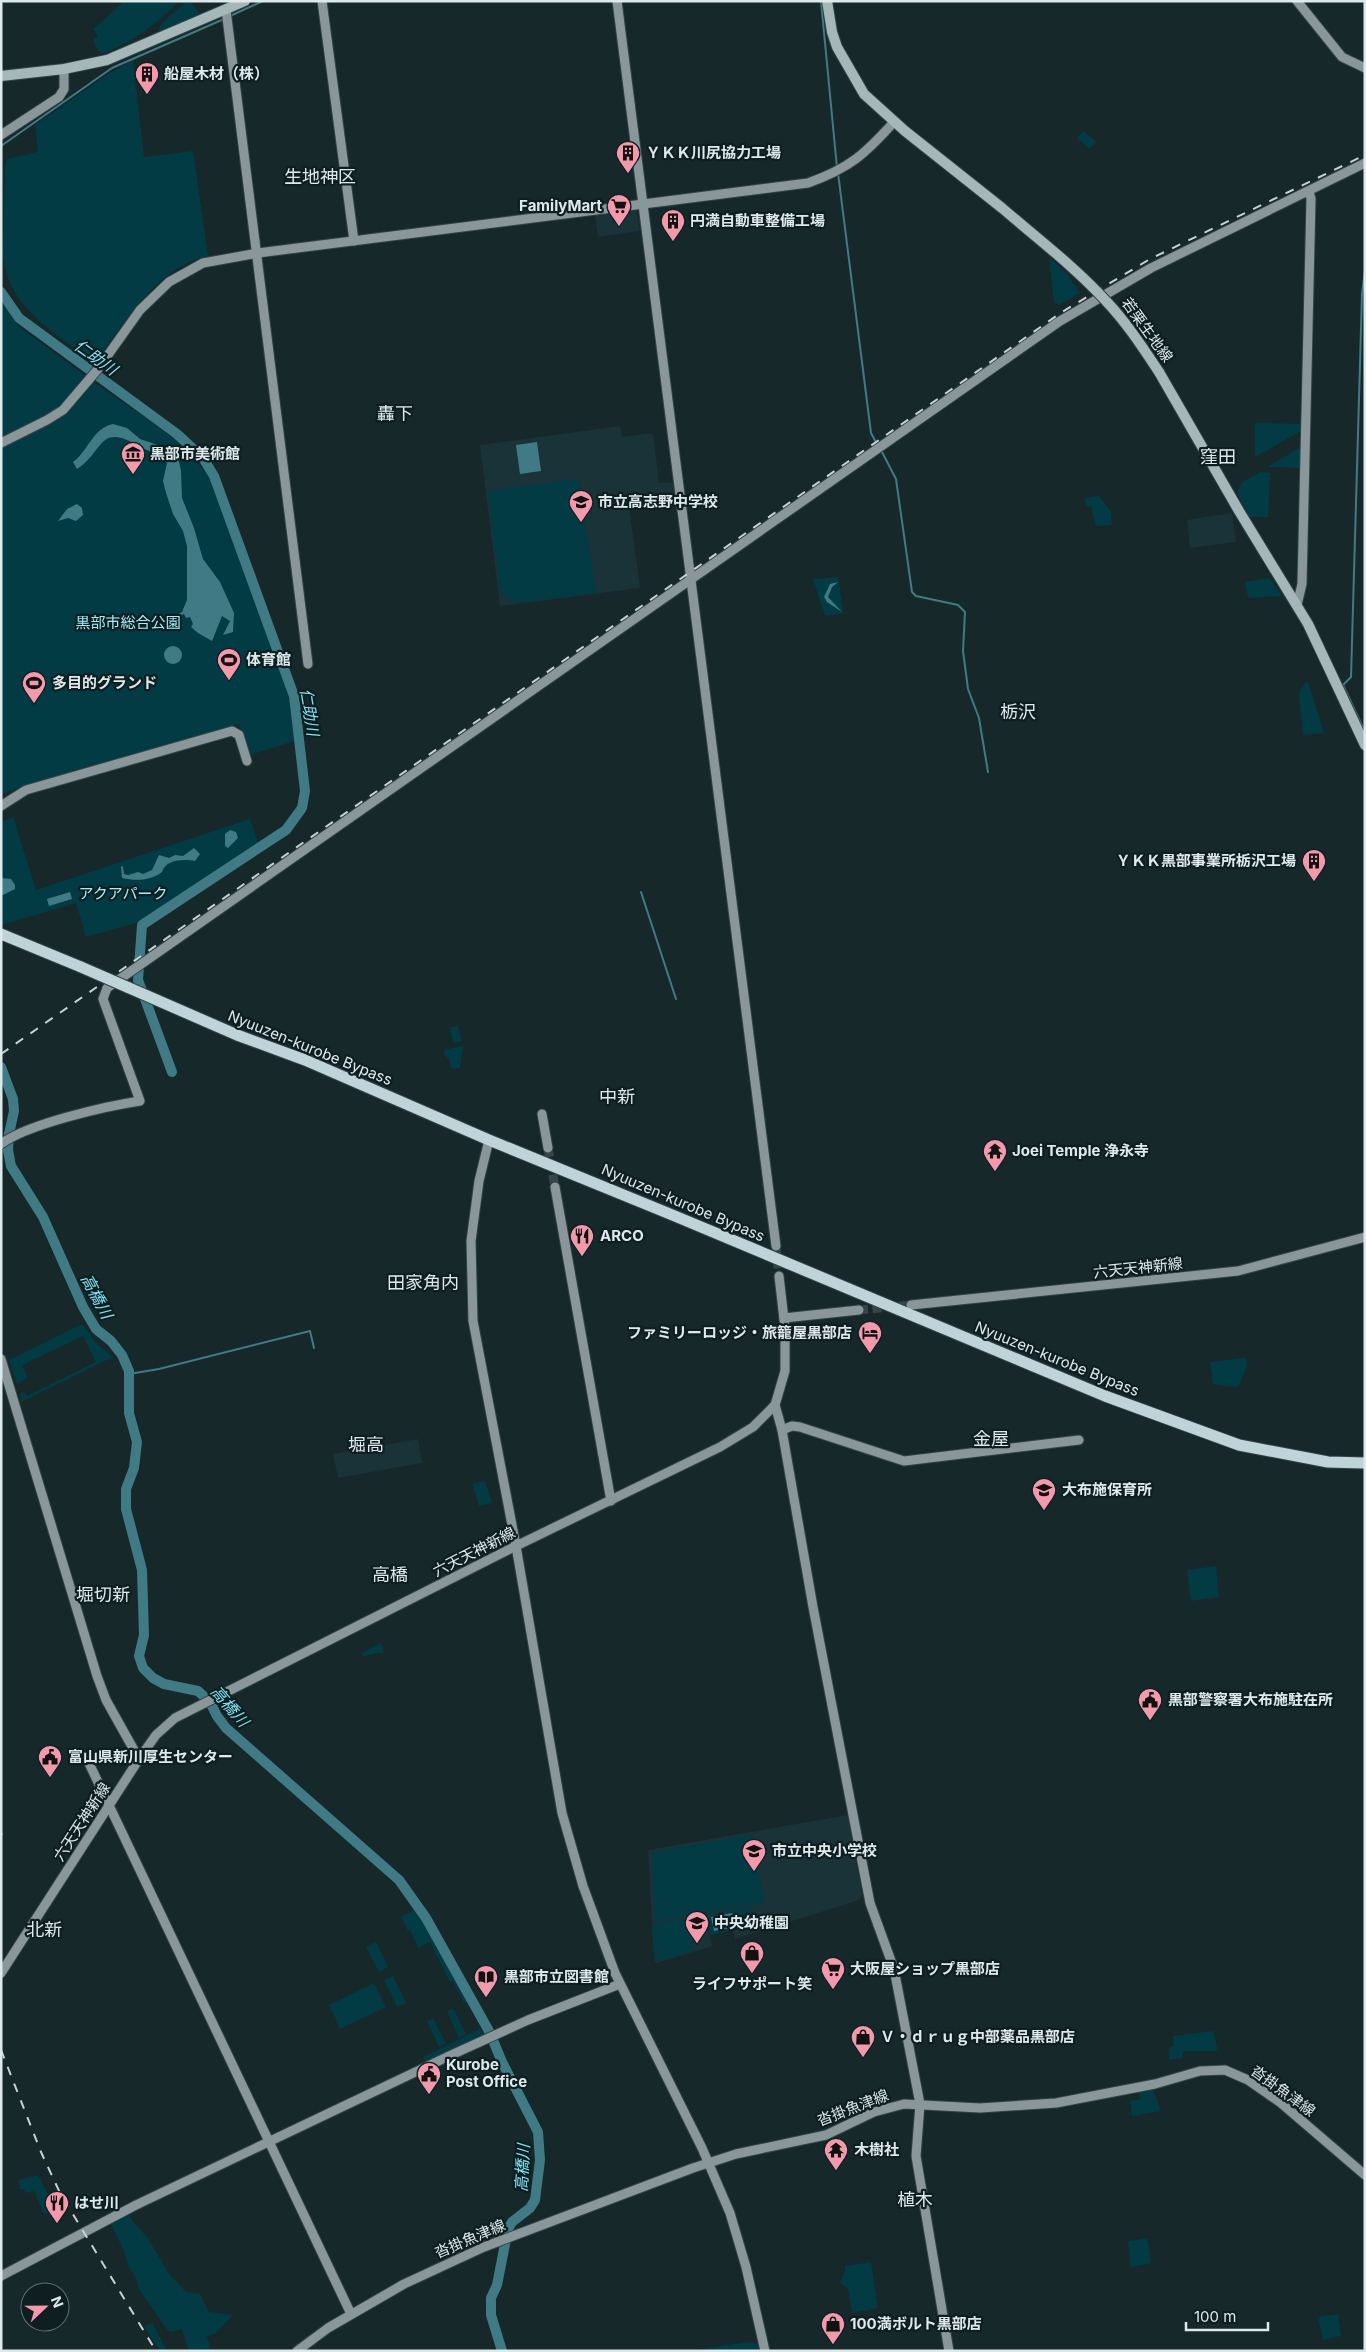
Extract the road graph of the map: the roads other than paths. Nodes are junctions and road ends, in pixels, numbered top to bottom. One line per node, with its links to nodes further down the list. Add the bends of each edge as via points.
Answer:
1 (245, 1): 6 (main road)
2 (322, 1): 15 (street)
3 (617, 1): 14 (street)
4 (827, 1): 10 (main road, 若栗生地線, via 832,32 851,74 864,94)
5 (1297, 1): 7 (street, via 1342,57)
6 (226, 10): 8 (main road, via 107,60); 16 (street)
7 (1365, 68)
8 (64, 70): 9 (main road); 11 (street, via 64,89 59,97)
9 (1, 76)
10 (894, 122): 14 (street, via 852,163 834,174 808,183); 19 (main road, 若栗生地線, bridge, via 1080,275 1134,334)
11 (1, 135)
12 (1365, 163): 13 (street)
13 (1309, 190): 18 (street, via 1151,268 1060,322); 19 (street, via 1306,470 1302,584)
14 (642, 204): 15 (street); 18 (street)
15 (354, 242): 16 (street)
16 (258, 253): 17 (street, via 203,263 169,282 140,310 98,369 63,410); 20 (street)
17 (1, 443)
18 (690, 581): 27 (street, via 107,988 103,998 140,1101 59,1121); 31 (street)
19 (1297, 605): 21 (main road, 若栗生地線)
20 (308, 664)
21 (1365, 745)
22 (247, 761): 23 (street, via 239,735 232,731 26,790)
23 (1, 806)
24 (1, 934): 26 (highway, Nyuuzen-kurobe Bypass, bridge)
25 (542, 1114): 28 (street)
26 (489, 1140): 40 (highway, Nyuuzen-kurobe Bypass, via 1105,1396 1190,1428 1275,1453 1328,1462); 42 (street, via 474,1214 473,1321)
27 (3, 1142)
28 (548, 1148)
29 (555, 1187): 41 (street)
30 (1365, 1237): 33 (street, 六天天神新線, via 1238,1271)
31 (776, 1246)
32 (779, 1276): 35 (street, 六天天神新線)
33 (911, 1305)
34 (859, 1310): 35 (street)
35 (784, 1318): 37 (street, 六天天神新線, via 785,1371)
36 (1, 1359): 44 (street, via 97,1676 106,1700)
37 (775, 1405): 38 (street); 41 (street, 六天天神新線, via 754,1427)
38 (782, 1430): 39 (street, via 800,1427 904,1461); 48 (street, via 868,1894 894,1969)
39 (1079, 1440)
40 (1365, 1463)
41 (611, 1501): 42 (street, 六天天神新線)
42 (516, 1546): 44 (street, 六天天神新線, via 184,1712 156,1735); 47 (street, via 562,1813 588,1900)
43 (88, 1758): 45 (street)
44 (139, 1759): 45 (street, 六天天神新線)
45 (109, 1805): 46 (street, 六天天神新線); 49 (street)
46 (1, 1973)
47 (620, 1984): 49 (street, via 492,2036); 50 (street)
48 (920, 2104): 50 (street, 沓掛魚津線, via 904,2104 874,2112 826,2135 746,2151); 51 (street, 沓掛魚津線, via 980,2108 1056,2103 1155,2084 1200,2071 1225,2070 1248,2080 1281,2103); 56 (street, via 916,2156)
49 (269, 2143): 52 (street, via 136,2205); 53 (street)
50 (708, 2163): 53 (street, 沓掛魚津線, via 484,2247 424,2273); 55 (street, via 730,2213)
51 (1365, 2175)
52 (1, 2276)
53 (351, 2314): 54 (street, 沓掛魚津線)
54 (297, 2351)
55 (765, 2351)
56 (949, 2351)

